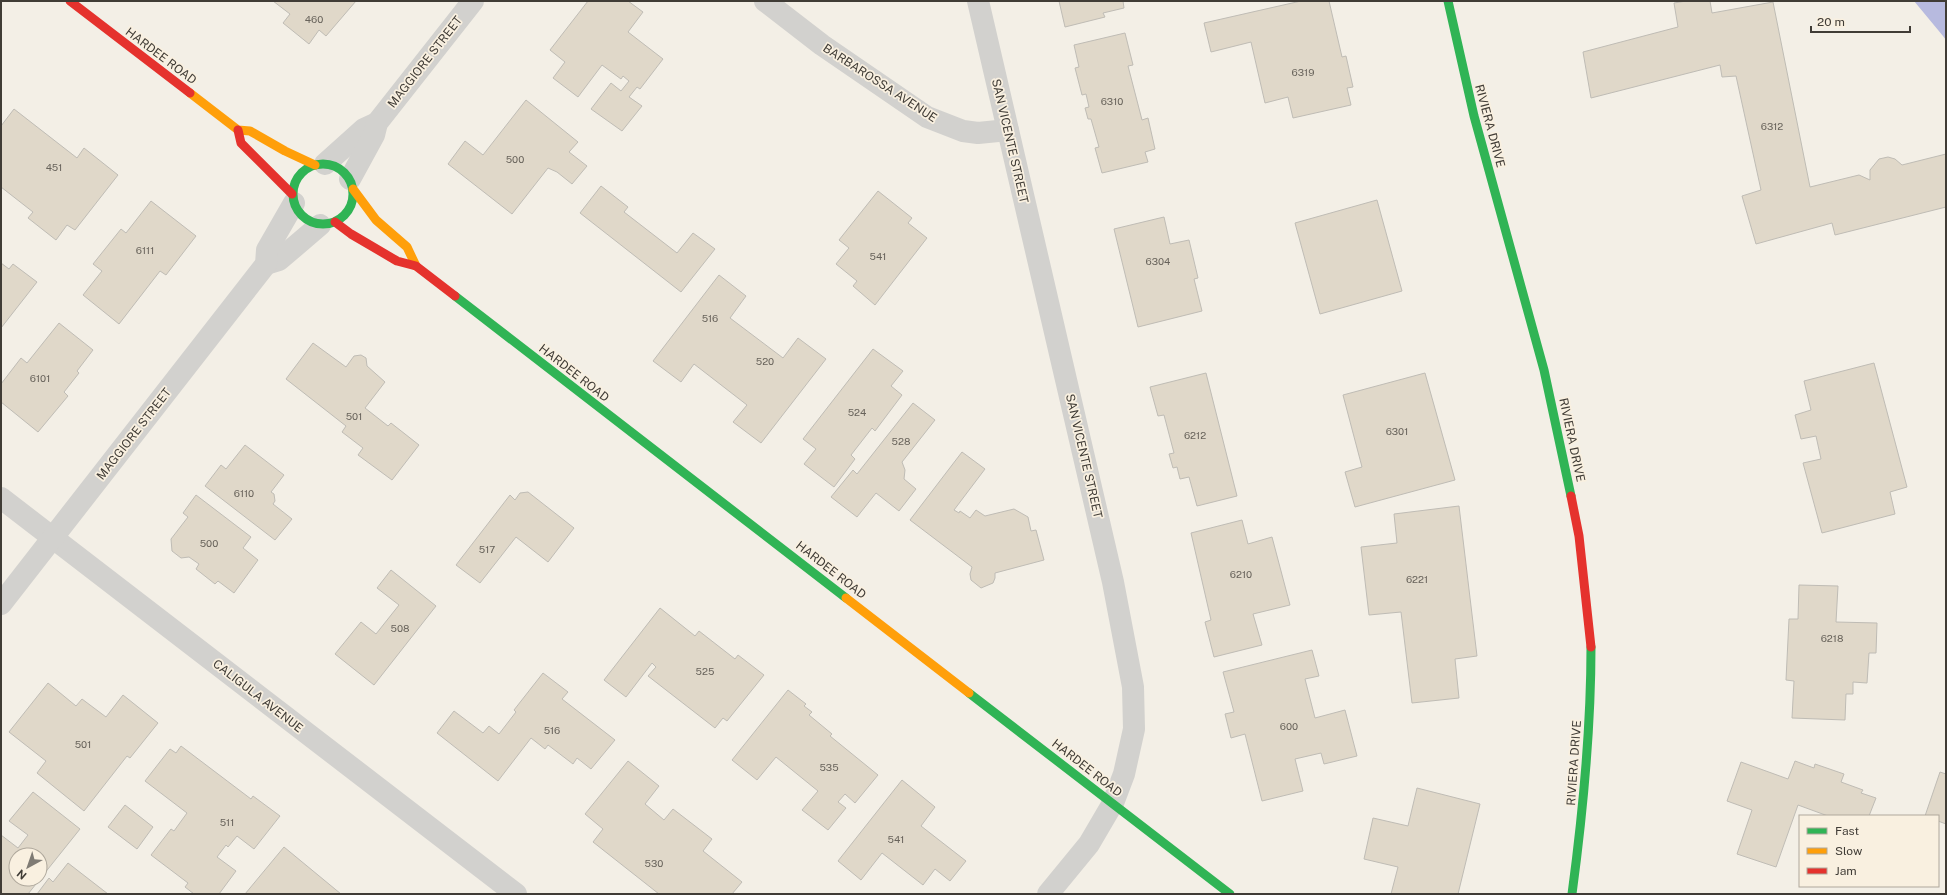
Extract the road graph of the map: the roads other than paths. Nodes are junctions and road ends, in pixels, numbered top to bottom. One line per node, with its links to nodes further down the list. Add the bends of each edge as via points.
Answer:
1 (70, 1): 7 (street, HARDEE ROAD)
2 (473, 1): 6 (street, MAGGIORE STREET)
3 (765, 1): 8 (street, BARBAROSSA AVENUE, via 822,45 927,117 963,131 978,133)
4 (978, 1): 8 (street, SAN VICENTE STREET)
5 (1448, 1): 22 (street, RIVIERA DRIVE, via 1474,116 1544,370 1579,536 1591,642 1591,671 1582,818)
6 (377, 123): 9 (street, MAGGIORE STREET, via 364,128); 10 (street, MAGGIORE STREET)
7 (238, 130): 9 (street, HARDEE ROAD, via 250,131 285,151); 11 (street, HARDEE ROAD, via 241,143)
8 (1008, 130): 18 (street, SAN VICENTE STREET, via 1113,582 1131,675 1134,729 1124,774)
9 (320, 164): 10 (street, via 335,166); 11 (street, via 306,168 298,175 294,184)
10 (351, 184): 12 (street, via 353,199 350,209 343,217); 14 (street, HARDEE ROAD, via 376,220 407,247)
11 (293, 199): 12 (street, via 304,218); 13 (street, MAGGIORE STREET, via 267,250)
12 (328, 223): 13 (street, MAGGIORE STREET, via 279,260); 14 (street, HARDEE ROAD, via 397,261)
13 (266, 264): 16 (street, MAGGIORE STREET)
14 (416, 266): 18 (street, HARDEE ROAD)
15 (1, 498): 16 (street, CALIGULA AVENUE)
16 (52, 538): 17 (street, MAGGIORE STREET); 19 (street, CALIGULA AVENUE)
17 (1, 604)
18 (1113, 803): 20 (street, SAN VICENTE STREET, via 1089,844); 21 (street, HARDEE ROAD)
19 (516, 894)
20 (1048, 894)
21 (1230, 894)
22 (1572, 894)

